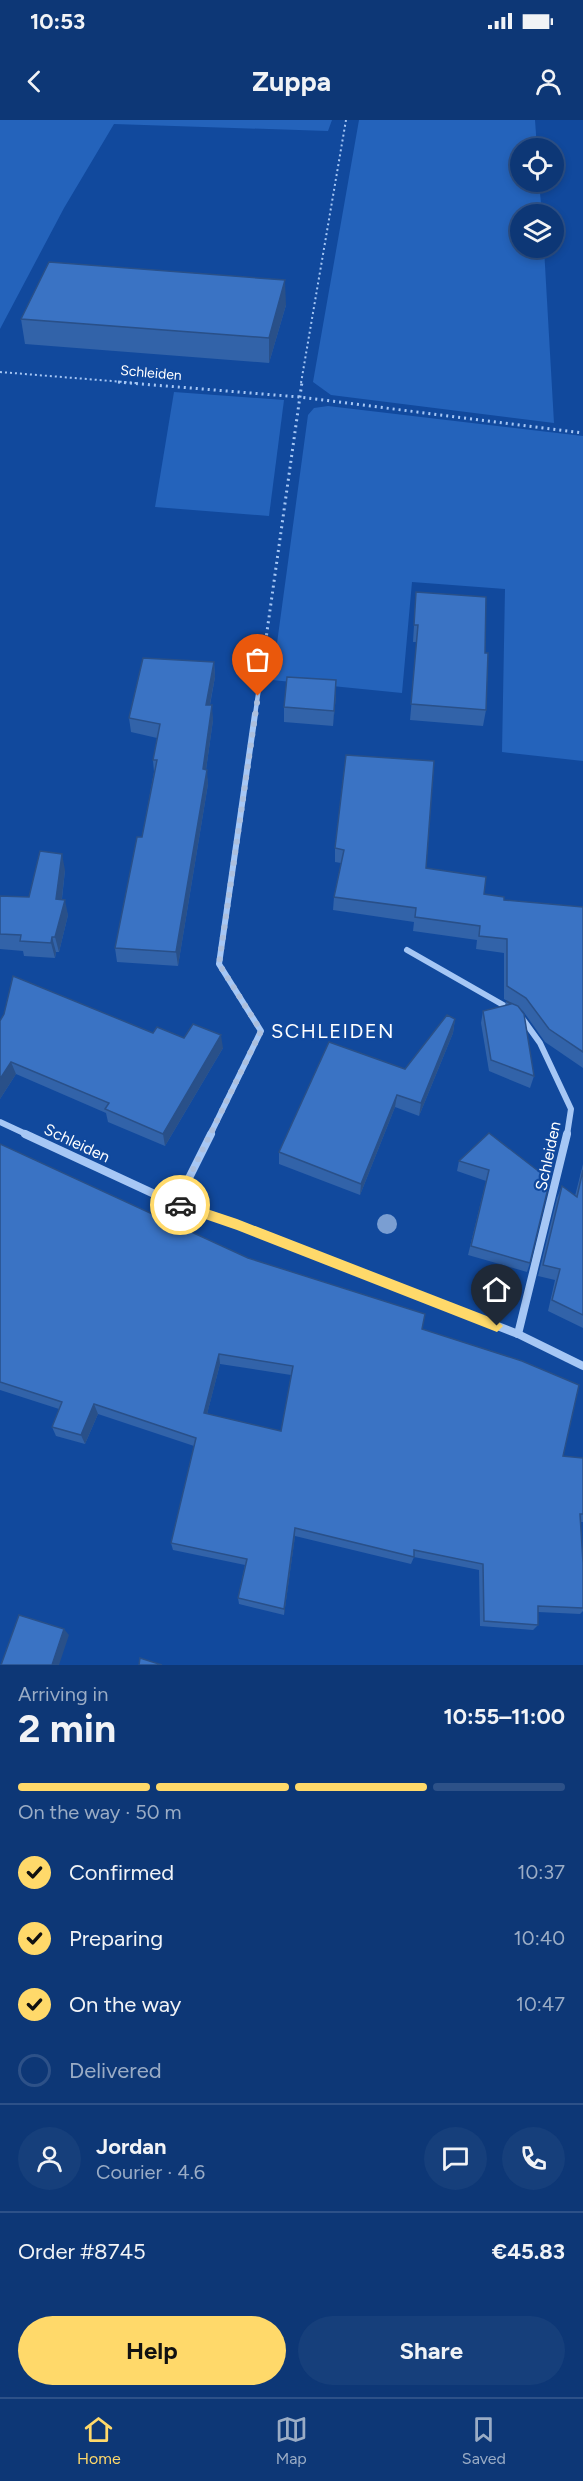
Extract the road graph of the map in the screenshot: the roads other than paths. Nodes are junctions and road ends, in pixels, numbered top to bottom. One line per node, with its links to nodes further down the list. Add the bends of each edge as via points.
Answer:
1 (261, 674): 4 (street, via 219,964 261,1031)
2 (407, 950): 5 (street, Schleiden, via 519,1014 540,1043 571,1109 564,1154)
3 (0, 1122): 4 (street, Schleiden)
4 (176, 1204): 5 (street, Schleiden)
5 (518, 1334): 6 (street, Schleiden)
6 (583, 1366)

